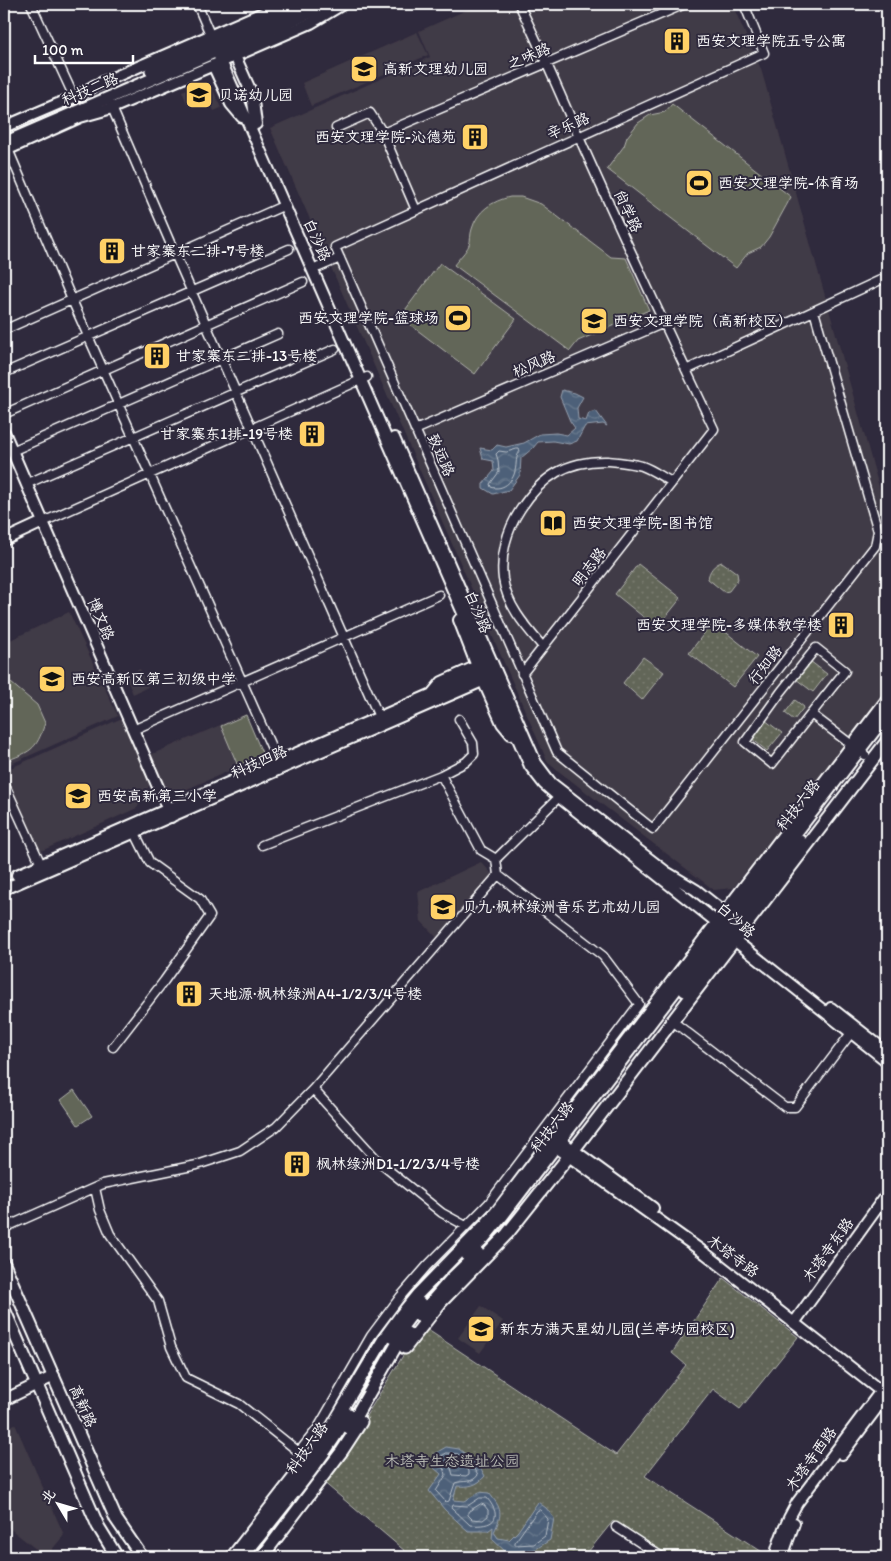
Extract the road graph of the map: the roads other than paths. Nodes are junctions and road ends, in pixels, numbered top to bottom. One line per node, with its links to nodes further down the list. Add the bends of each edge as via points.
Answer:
1 (31, 4): 12 (street)
2 (197, 4): 10 (street)
3 (283, 4): 10 (street)
4 (305, 4): 10 (main road, 科技二路)
5 (325, 4): 10 (main road, 科技二路)
6 (343, 4): 10 (street, via 311,23)
7 (519, 4): 11 (street, 尚学路)
8 (684, 4): 11 (street, 之味路)
9 (744, 4): 19 (street, 辛乐路, via 764,53)
10 (220, 52): 12 (street, via 94,86); 13 (main road, 科技二路); 14 (street, 白沙路); 14 (street, via 252,94); 18 (main road, 科技二路)
11 (548, 64): 17 (street, 之味路); 19 (street, 尚学路)
12 (74, 97): 15 (street)
13 (110, 103): 20 (main road, 科技二路); 25 (street)
14 (253, 125): 21 (street, 白沙路); 27 (street, 白沙路)
15 (4, 127)
16 (336, 128): 17 (street, via 370,113)
17 (383, 133): 22 (street)
18 (4, 135)
19 (578, 136): 22 (street, 辛乐路); 33 (street, 尚学路)
20 (5, 148): 31 (street)
21 (285, 205): 25 (street); 43 (street, 白沙路)
22 (416, 210): 23 (street, 辛乐路)
23 (335, 247): 26 (street, 致远路)
24 (289, 248): 30 (street)
25 (175, 254): 30 (street); 31 (street)
26 (340, 258): 27 (street); 49 (street, 致远路)
27 (319, 267): 43 (street, 白沙路)
28 (887, 278): 32 (street)
29 (303, 282): 34 (street)
30 (191, 291): 34 (street); 37 (street)
31 (72, 300): 35 (street); 37 (street)
32 (814, 311): 41 (street); 62 (street, 行知路, via 878,530 875,546 653,829 557,752)
33 (664, 323): 41 (street, 尚学路); 49 (street, 松风路)
34 (206, 324): 39 (street); 40 (street)
35 (4, 330)
36 (278, 334): 39 (street)
37 (89, 335): 40 (street); 42 (street)
38 (334, 349): 44 (street)
39 (221, 359): 44 (street); 45 (street)
40 (104, 369): 45 (street); 46 (street)
41 (686, 370): 48 (street, 尚学路)
42 (4, 373)
43 (364, 378): 47 (street); 61 (street, 白沙路); 61 (street, 白沙路)
44 (236, 393): 47 (street); 51 (street)
45 (119, 404): 51 (street); 52 (street)
46 (4, 414)
47 (252, 429): 53 (street); 59 (street)
48 (714, 429): 54 (street, 明志路)
49 (415, 430): 62 (street, 致远路)
50 (4, 432): 52 (street, 博文路)
51 (134, 437): 53 (street); 55 (street)
52 (12, 451): 55 (street, 博文路)
53 (149, 474): 56 (street); 63 (street)
54 (672, 482): 60 (street, 明志路); 60 (street, via 641,466 585,462 569,466 551,477 524,504 509,532 503,579 516,613)
55 (26, 484): 56 (street, 博文路)
56 (43, 522): 57 (street); 71 (street, 博文路)
57 (4, 540)
58 (439, 595): 59 (street)
59 (344, 638): 63 (street); 68 (street)
60 (543, 647): 62 (street, 明志路)
61 (487, 674): 64 (street, 科技四路); 64 (street, via 442,682); 77 (street, 白沙路, via 530,766); 86 (street, 白沙路, via 536,763 551,783 666,872)
62 (522, 674)
63 (242, 681): 71 (street); 74 (street)
64 (429, 700): 68 (street, 科技四路); 78 (street, 科技四路)
65 (887, 700): 73 (main road)
66 (811, 714): 66 (street, via 845,671 816,648 745,742 772,764); 73 (street)
67 (887, 714): 73 (main road, 科技六路)
68 (379, 718): 74 (street, 科技四路)
69 (459, 719): 75 (street, via 473,743 474,754)
70 (887, 726): 73 (main road, 科技六路)
71 (133, 730): 78 (street, 博文路)
72 (887, 741): 87 (main road)
73 (859, 750): 86 (main road, 科技六路); 87 (main road, 科技六路)
74 (278, 762): 78 (street, 科技四路)
75 (441, 775): 80 (street); 81 (street, via 482,850)
76 (4, 784): 82 (street)
77 (559, 797): 81 (street); 87 (street, 白沙路)
78 (170, 814): 79 (street, 科技四路); 82 (street, 科技四路)
79 (135, 832): 82 (street, 科技四路); 90 (street, via 150,863 200,899 210,916)
80 (262, 845)
81 (496, 859): 83 (street)
82 (42, 868): 84 (street, 科技四路); 85 (street, 科技四路)
83 (498, 874): 93 (street); 98 (street, via 603,956 640,1004 489,1203)
84 (4, 881)
85 (4, 888)
86 (728, 915): 87 (main road, 科技六路)
87 (729, 932): 88 (main road); 89 (street, 白沙路); 91 (street, 白沙路); 94 (main road, 科技六路); 110 (main road, via 486,1224 401,1314 326,1436)
88 (672, 1020): 89 (street, via 785,1107 794,1107); 94 (main road)
89 (851, 1032): 92 (street, 白沙路)
90 (113, 1047)
91 (887, 1052)
92 (887, 1061)
93 (313, 1089): 95 (street, via 276,1127 240,1151 197,1165); 98 (street, via 381,1164 442,1214)
94 (565, 1148): 102 (street, 木塔寺路); 111 (main road, 科技六路, via 413,1312 392,1340 340,1428); 112 (main road, 科技六路, via 503,1226 452,1279 396,1346 350,1426); 113 (main road, via 507,1234 441,1302 406,1345 342,1451)
95 (95, 1188): 98 (street, via 110,1234 158,1301 171,1347 186,1378 239,1404 299,1452 318,1428 371,1336 401,1296); 99 (street)
96 (887, 1194): 102 (street, 木塔寺东路)
97 (887, 1205): 102 (street, 木塔寺东路)
98 (466, 1226)
99 (4, 1228)
100 (4, 1264): 103 (main road, 高新路)
101 (4, 1309): 104 (main road)
102 (799, 1322): 105 (street, 木塔寺路)
103 (54, 1376): 104 (street); 109 (main road, 高新路, via 116,1519)
104 (36, 1384): 106 (street); 108 (main road, via 98,1526)
105 (886, 1392): 115 (street, 木塔寺西路, via 797,1503 782,1533); 116 (street, 木塔寺西路, via 800,1511)
106 (4, 1400)
107 (616, 1527): 114 (street)
108 (117, 1557)
109 (142, 1557)
110 (232, 1557)
111 (243, 1557)
112 (252, 1557)
113 (262, 1557)
114 (662, 1557)
115 (775, 1557)
116 (782, 1557)

